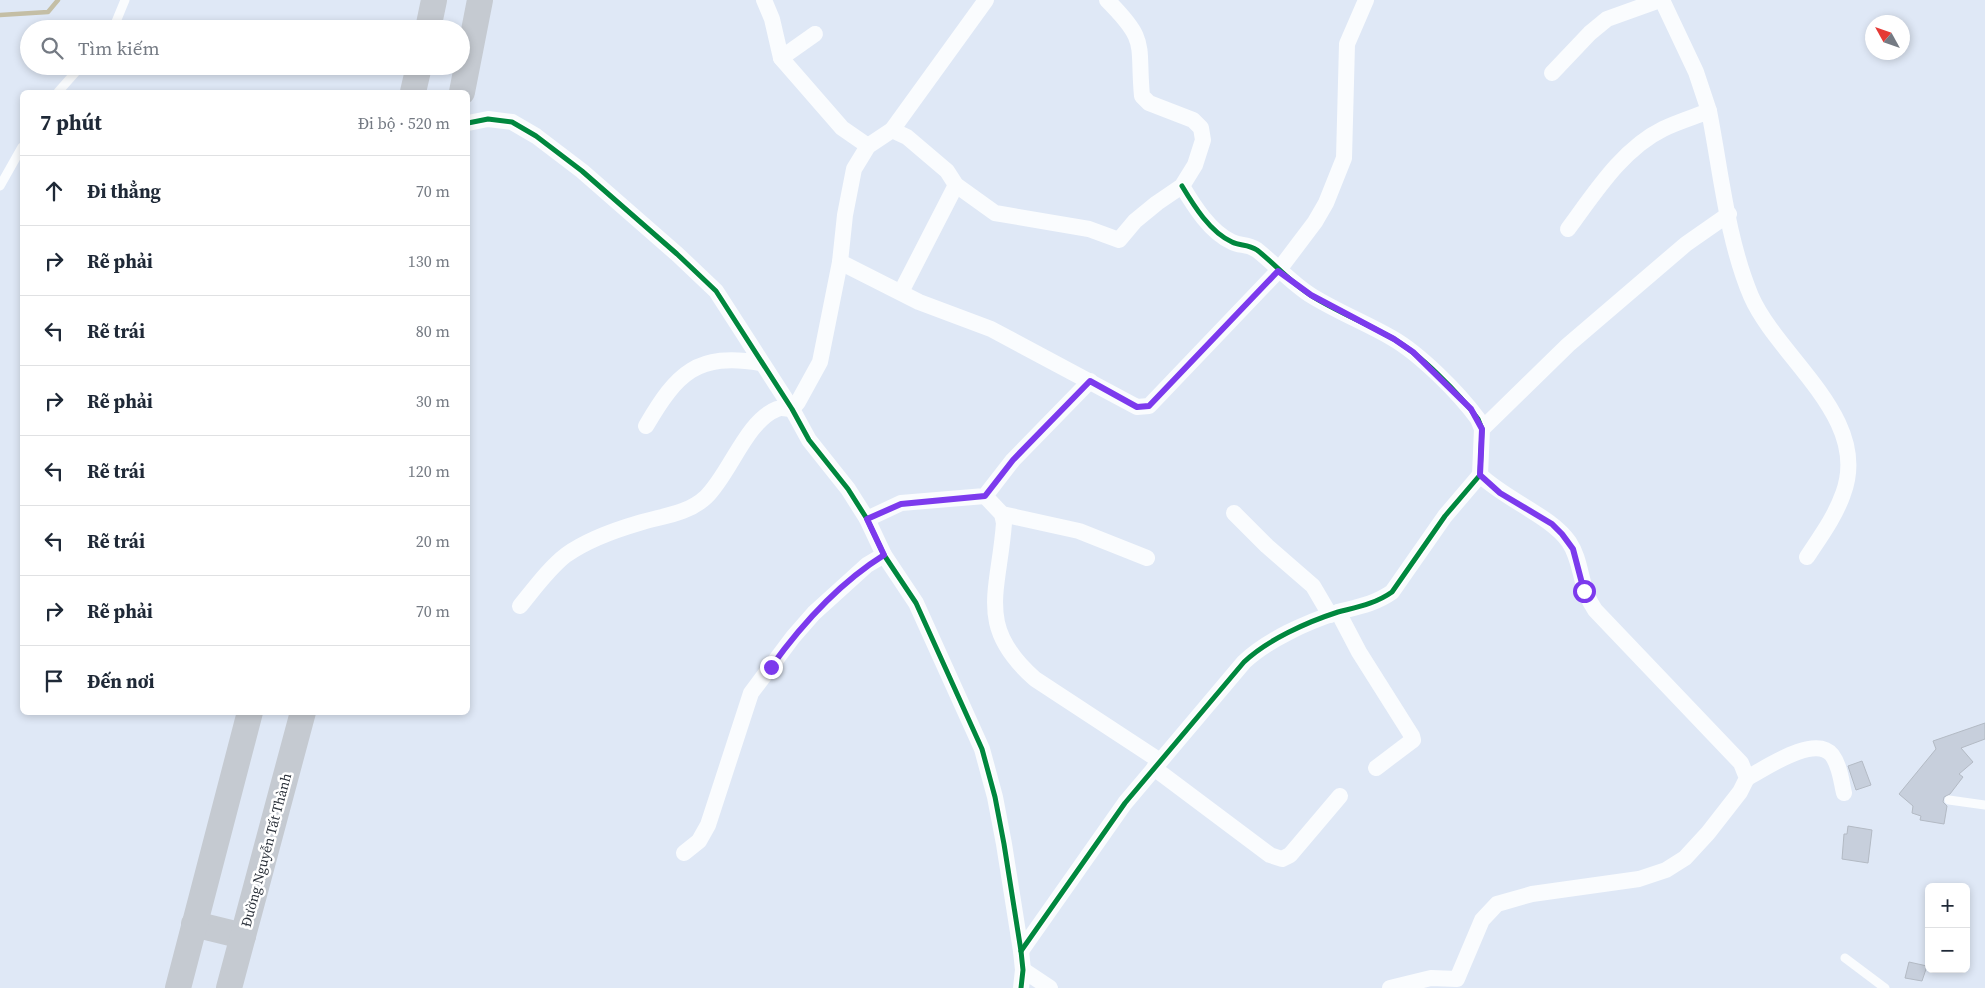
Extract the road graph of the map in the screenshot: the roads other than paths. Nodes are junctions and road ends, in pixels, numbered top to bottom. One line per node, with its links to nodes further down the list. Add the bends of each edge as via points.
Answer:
1 (125, 0): 9 (lane)
2 (434, 0): 10 (main road)
3 (480, 0): 12 (main road)
4 (764, 0): 13 (street)
5 (986, 0): 23 (street)
6 (1107, 0): 28 (street, via 1136,33 1141,47 1142,96 1149,103 1193,120 1201,128 1203,140 1195,165)
7 (1366, 0): 32 (street, via 1347,44 1346,136 1341,166 1315,222)
8 (1661, 0): 14 (street, via 1607,19); 21 (street, via 1696,72)
9 (117, 20)
10 (430, 20)
11 (815, 34): 13 (street)
12 (470, 51)
13 (781, 58): 24 (street, via 842,128)
14 (1552, 73)
15 (73, 75): 18 (lane)
16 (417, 75): 19 (main road)
17 (465, 75): 20 (main road)
18 (60, 90)
19 (413, 90)
20 (462, 90)
21 (1709, 111): 29 (street); 30 (street, via 1662,130 1637,147 1614,170)
22 (470, 123): 34 (street, via 488,119 512,122 582,171 716,291)
23 (892, 130): 24 (street); 26 (street, via 907,137 946,171)
24 (868, 146): 31 (street, via 854,169)
25 (20, 151): 27 (lane)
26 (956, 185): 28 (street, via 995,213 1089,229 1119,240 1156,203); 33 (street)
27 (0, 186)
28 (1182, 186): 32 (street, via 1215,230 1232,242 1248,244)
29 (1728, 214): 38 (street, via 1686,244 1568,345); 45 (street, via 1740,269 1762,316 1824,397 1843,433 1849,468 1844,493)
30 (1568, 229)
31 (840, 262): 33 (street); 36 (street, via 820,362)
32 (1278, 271): 35 (street, via 1149,406 1137,407); 38 (street, via 1311,295 1413,352 1471,409)
33 (902, 292): 35 (street, via 991,329)
34 (761, 363): 36 (street); 37 (street, via 717,360 696,366 680,378 662,399)
35 (1090, 381): 40 (street, via 1013,460)
36 (792, 409): 43 (street, via 809,440); 47 (street, via 779,408 767,414 706,497 694,506 596,539 566,555)
37 (646, 426)
38 (1482, 429): 39 (street)
39 (1480, 475): 48 (street, via 1445,516 1392,592 1371,604); 53 (street, via 1500,493 1552,524 1562,534 1573,549 1584,591 1594,610 1741,764)
40 (985, 496): 42 (street); 43 (street, via 901,504)
41 (1234, 513): 48 (street, via 1313,586)
42 (1002, 514): 46 (street, via 1079,531); 51 (street, via 1003,537 994,609 999,634 1008,650 1035,679)
43 (867, 519): 44 (street)
44 (884, 555): 58 (street, via 867,565 814,614 751,693 708,824 699,841); 61 (street, via 916,602 982,749 997,806)
45 (1808, 557)
46 (1147, 558)
47 (520, 606)
48 (1334, 614): 51 (street, via 1276,639 1253,653); 52 (street, via 1412,736 1413,740 1408,745)
49 (249, 715): 59 (main road)
50 (302, 715): 60 (main road, Đường Nguyễn Tất Thành)
51 (1157, 764): 55 (street, via 1270,855 1282,860); 61 (street, via 1102,834)
52 (1376, 768)
53 (1747, 778): 54 (street, via 1805,748 1821,747 1837,763); 68 (street, via 1708,833 1675,865 1639,879 1505,900 1493,907 1482,920 1457,979 1431,978)
54 (1844, 793)
55 (1340, 796)
56 (1949, 800): 57 (lane)
57 (1985, 805)
58 (684, 853)
59 (194, 924): 60 (main road); 64 (main road)
60 (243, 936): 65 (main road, Đường Nguyễn Tất Thành)
61 (1021, 951): 63 (street)
62 (1845, 958): 69 (lane)
63 (1023, 970): 66 (street); 67 (street)
64 (178, 988)
65 (229, 988)
66 (1021, 988)
67 (1050, 988)
68 (1390, 988)
69 (1885, 988)

